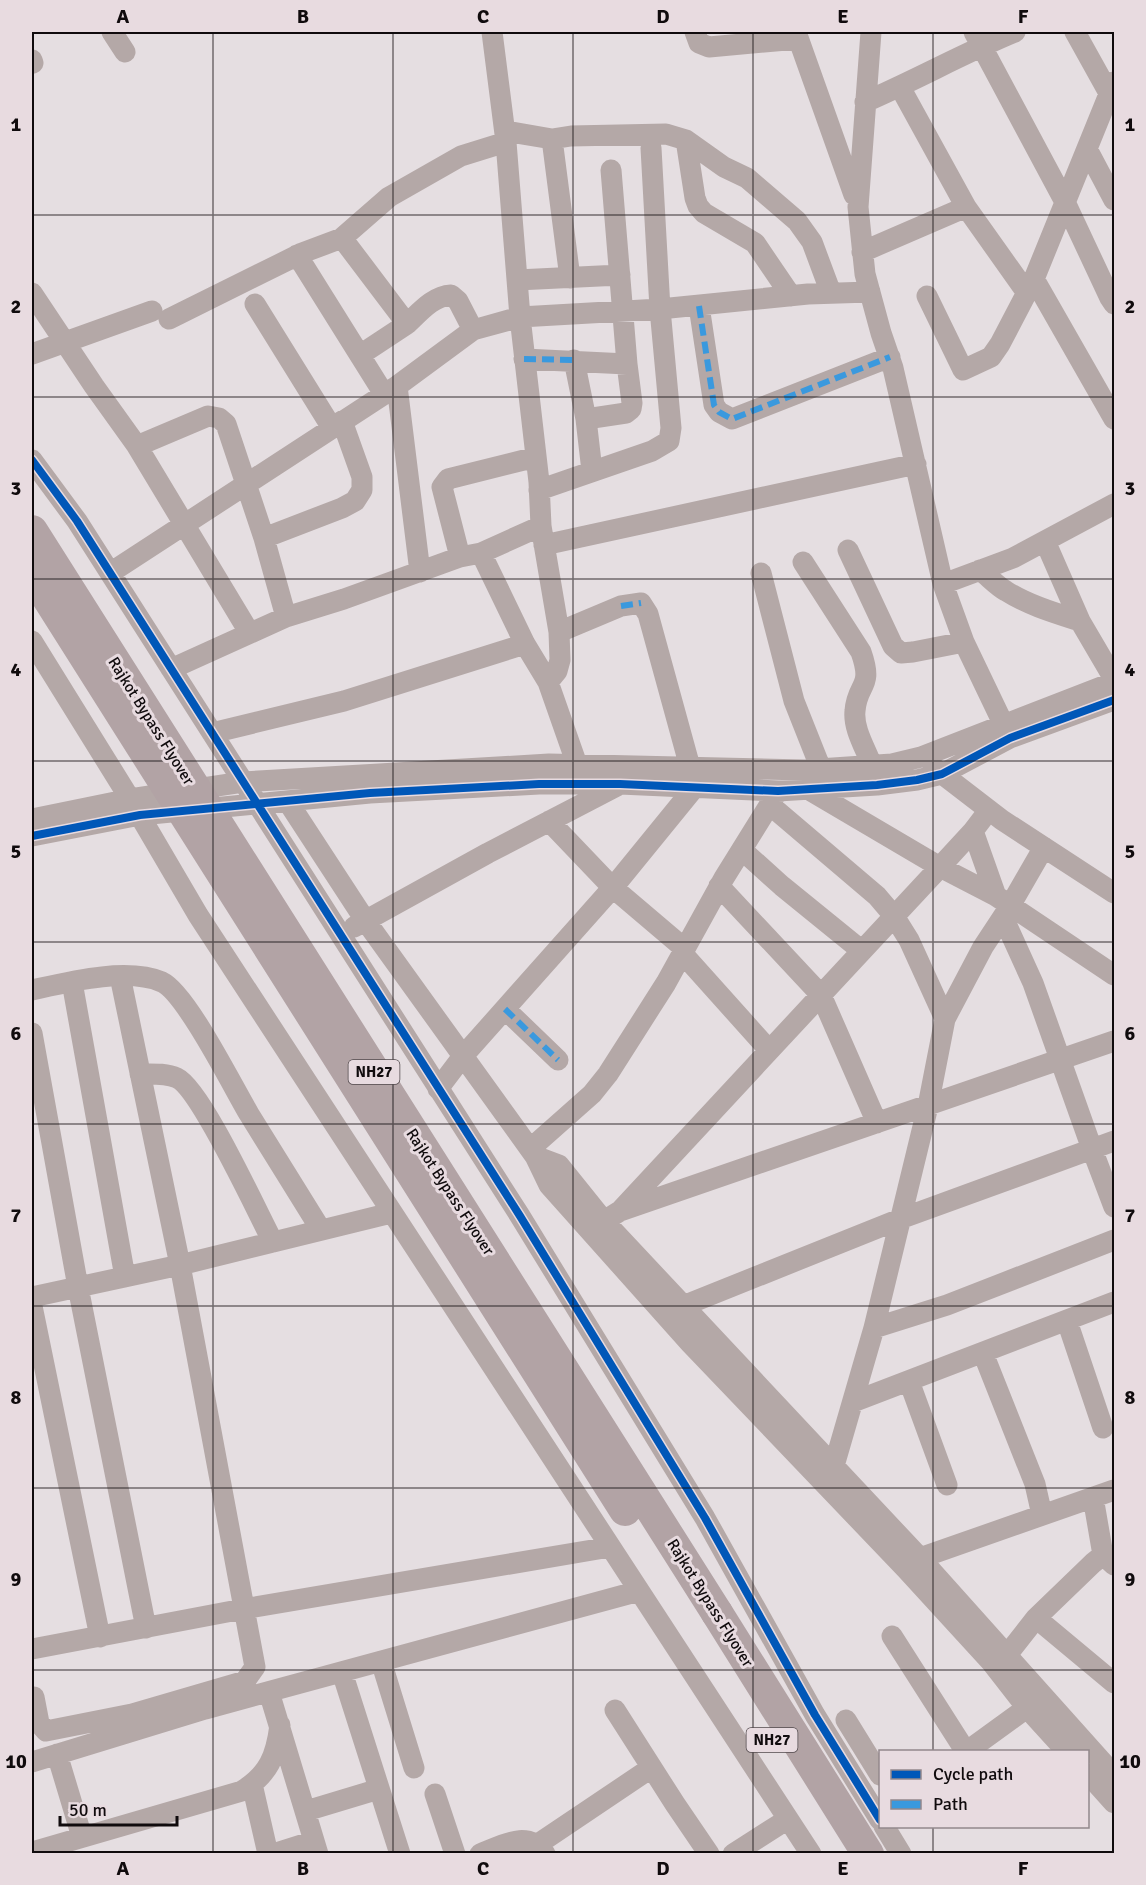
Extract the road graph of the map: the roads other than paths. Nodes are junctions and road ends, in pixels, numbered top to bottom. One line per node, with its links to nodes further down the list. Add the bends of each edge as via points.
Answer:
1 (112, 32): 9 (street)
2 (492, 32): 13 (street)
3 (695, 32): 7 (street, via 699,43 709,47)
4 (1015, 32): 8 (street)
5 (1075, 32): 11 (street)
6 (874, 33): 12 (street)
7 (797, 35): 21 (street)
8 (978, 38): 10 (street); 20 (street)
9 (125, 52)
10 (900, 87): 12 (street); 22 (street)
11 (1112, 88): 17 (street)
12 (865, 102): 21 (street)
13 (505, 130): 14 (street); 23 (street, via 389,196); 28 (street)
14 (552, 139): 15 (street, via 666,134); 27 (street)
15 (686, 140): 32 (street, via 747,178 797,221 812,242); 33 (street, via 698,206 755,243)
16 (651, 148): 38 (street)
17 (1087, 149): 19 (street); 20 (street)
18 (611, 170): 26 (street)
19 (1114, 200)
20 (1065, 202): 29 (street); 36 (street)
21 (858, 207): 24 (street)
22 (966, 207): 24 (street); 29 (street)
23 (342, 238): 25 (street); 41 (street)
24 (862, 252): 30 (street)
25 (297, 255): 43 (street, via 160,315); 45 (street)
26 (620, 275): 27 (street); 39 (street)
27 (570, 278): 28 (street)
28 (517, 280): 40 (street)
29 (1031, 286): 34 (street, via 992,357 963,369); 52 (street)
30 (870, 292): 32 (street); 46 (street)
31 (32, 293): 43 (street)
32 (831, 293): 33 (street)
33 (790, 296): 37 (street)
34 (927, 296)
35 (255, 304): 53 (street)
36 (1114, 304)
37 (699, 306): 38 (street); 46 (street, via 714,405 732,419)
38 (660, 309): 39 (street); 58 (street, via 669,441 652,451)
39 (623, 312): 40 (street); 49 (street)
40 (520, 317): 42 (street); 47 (street)
41 (407, 324): 42 (street, via 433,301 451,295); 45 (street)
42 (473, 330): 50 (street)
43 (64, 342): 44 (street); 54 (street)
44 (32, 354)
45 (360, 355): 50 (street)
46 (890, 357): 57 (street)
47 (524, 359): 48 (street); 55 (street)
48 (574, 360): 49 (street); 51 (street)
49 (627, 364): 51 (street, via 631,409 617,416)
50 (391, 390): 53 (street); 71 (street)
51 (586, 419): 58 (street)
52 (1114, 419)
53 (337, 424): 59 (street); 65 (street, via 362,477 362,490 355,501)
54 (137, 446): 59 (street, via 208,416 219,418 231,435); 62 (street)
55 (536, 457): 60 (street); 68 (street, via 447,479 442,487 443,498)
56 (32, 460): 73 (street)
57 (916, 464): 64 (street); 75 (street)
58 (592, 471): 60 (street)
59 (246, 484): 62 (street); 65 (street)
60 (539, 490): 64 (street)
61 (1114, 504): 66 (street)
62 (184, 524): 73 (street); 78 (street)
63 (32, 531): 174 (highway, Rajkot Bypass Flyover / NH27, bridge)
64 (543, 535): 68 (street); 79 (street)
65 (264, 538): 76 (street)
66 (1045, 541): 70 (street); 77 (street)
67 (848, 550): 81 (street, via 893,646 901,653)
68 (470, 555): 71 (street); 82 (street)
69 (803, 562): 92 (street, via 866,666 867,679 855,710 855,722)
70 (980, 570): 75 (street); 77 (street, via 1005,591)
71 (420, 572): 76 (street)
72 (32, 573): 174 (highway, Rajkot Bypass Flyover / NH27, bridge)
73 (110, 573): 83 (street)
74 (762, 573): 94 (street, via 794,701)
75 (943, 584): 81 (street)
76 (286, 616): 78 (street)
77 (1080, 621): 84 (street)
78 (249, 632): 83 (street)
79 (559, 632): 85 (street, via 560,660); 93 (street, via 621,606 641,603 648,614)
80 (32, 641): 104 (street)
81 (964, 642): 88 (street)
82 (525, 644): 85 (street); 89 (street, via 344,701)
83 (171, 669): 89 (street)
84 (1114, 680): 87 (street)
85 (548, 682): 91 (street)
86 (1114, 700): 87 (street)
87 (1083, 703): 88 (street)
88 (1007, 732): 90 (street); 95 (street)
89 (212, 733): 96 (street)
90 (921, 758): 92 (street); 95 (street)
91 (576, 764): 93 (street); 96 (street); 98 (street)
92 (872, 766): 94 (street)
93 (690, 767): 94 (street)
94 (821, 769)
95 (942, 774): 100 (street); 105 (street)
96 (243, 782): 103 (street); 104 (street)
97 (620, 784): 98 (street); 99 (street); 107 (street)
98 (585, 785): 102 (street, via 370,793)
99 (694, 788): 101 (street); 114 (street)
100 (811, 791): 101 (street); 112 (street)
101 (774, 798): 111 (street); 117 (street)
102 (288, 802): 103 (street); 118 (street)
103 (257, 804): 104 (street); 119 (street)
104 (135, 807): 106 (street); 109 (street); 143 (street, via 198,915)
105 (989, 810): 108 (street); 110 (street)
106 (32, 819)
107 (549, 821): 114 (street); 118 (street)
108 (973, 831): 112 (street); 116 (street)
109 (32, 836)
110 (1044, 847): 115 (street); 116 (street)
111 (742, 850): 113 (street); 121 (street)
112 (940, 867): 116 (street); 117 (street)
113 (719, 886): 120 (street); 126 (street)
114 (612, 887): 120 (street); 127 (street)
115 (1114, 893)
116 (1003, 906): 122 (street); 128 (street); 134 (street)
117 (894, 916): 121 (street); 128 (street)
118 (365, 920): 119 (street); 132 (street)
119 (339, 935): 136 (street)
120 (684, 951): 131 (street); 141 (street, via 608,1074)
121 (862, 951): 126 (street)
122 (1114, 975)
123 (120, 976): 124 (street); 135 (street); 146 (street, via 164,983 182,1000)
124 (72, 982): 125 (street); 150 (street)
125 (32, 990)
126 (821, 995): 131 (street); 138 (street)
127 (505, 1009): 132 (street); 133 (street)
128 (945, 1019): 137 (street)
129 (32, 1033): 151 (street)
130 (1114, 1041): 134 (street)
131 (769, 1050): 145 (street)
132 (463, 1056): 136 (street); 141 (street)
133 (558, 1060)
134 (1061, 1060): 137 (street); 140 (street)
135 (140, 1074): 148 (street, via 165,1074 178,1078 190,1089 206,1112); 149 (street)
136 (438, 1089): 204 (street, via 705,1518 815,1715)
137 (928, 1106): 138 (street); 144 (street)
138 (877, 1123): 145 (street)
139 (1114, 1141): 140 (street)
140 (1092, 1149): 142 (street); 144 (street)
141 (532, 1153): 145 (street, via 563,1169)
142 (1114, 1207)
143 (391, 1213): 146 (street); 168 (street)
144 (900, 1219): 155 (street); 157 (street)
145 (604, 1221): 155 (street)
146 (321, 1230): 148 (street)
147 (1114, 1240): 157 (street, via 947,1305)
148 (273, 1242): 149 (street)
149 (180, 1265): 150 (street); 172 (street)
150 (125, 1277): 151 (street)
151 (78, 1287): 152 (street); 175 (street)
152 (32, 1297)
153 (1114, 1302): 156 (street)
154 (32, 1306): 177 (street)
155 (675, 1311): 162 (street); 164 (street)
156 (1067, 1321): 158 (street); 161 (street)
157 (874, 1328): 160 (street)
158 (983, 1353): 159 (street); 167 (street, via 1035,1484)
159 (909, 1382): 160 (street); 163 (street)
160 (853, 1402): 162 (street)
161 (1103, 1428)
162 (834, 1467): 164 (street); 170 (street)
163 (947, 1485)
164 (828, 1487): 170 (street)
165 (1114, 1490): 166 (street)
166 (1093, 1497): 167 (street); 169 (street)
167 (1042, 1515): 170 (street)
168 (610, 1547): 171 (street); 172 (street)
169 (1109, 1560): 173 (street)
170 (913, 1564): 179 (street); 185 (street, via 992,1663)
171 (639, 1591): 180 (street); 205 (street)
172 (243, 1610): 175 (street); 184 (street, via 255,1667 245,1681 132,1714 46,1731 39,1723)
173 (1036, 1618): 179 (street); 182 (street)
174 (708, 1620): 219 (highway, Rajkot Bypass Flyover / NH27); 220 (highway, Rajkot Bypass Flyover / NH27)
175 (146, 1628): 177 (street)
176 (892, 1636): 189 (street)
177 (100, 1637): 178 (street)
178 (32, 1649)
179 (1007, 1655): 185 (street)
180 (381, 1661): 181 (street); 196 (street)
181 (342, 1672): 183 (street); 201 (street)
182 (1114, 1683)
183 (269, 1692): 188 (street); 193 (street)
184 (34, 1697)
185 (1035, 1702): 190 (street); 191 (street); 192 (street)
186 (615, 1710): 197 (street)
187 (846, 1720): 198 (street)
188 (280, 1725): 200 (street, via 274,1756); 203 (street)
189 (965, 1750)
190 (969, 1750)
191 (1065, 1750)
192 (1078, 1750)
193 (57, 1754): 194 (street); 207 (street)
194 (32, 1762)
195 (1089, 1763): 199 (street)
196 (414, 1768)
197 (651, 1768): 209 (street); 216 (street)
198 (879, 1773)
199 (1107, 1783)
200 (252, 1784): 207 (street, via 242,1791); 211 (street)
201 (379, 1789): 203 (street); 213 (street)
202 (435, 1794): 214 (street)
203 (306, 1811): 208 (street)
204 (879, 1816)
205 (788, 1819): 217 (street); 218 (street)
206 (886, 1828): 221 (street)
207 (82, 1838): 210 (street)
208 (316, 1847): 212 (street)
209 (541, 1849): 215 (street, via 527,1840 513,1841)
210 (34, 1852)
211 (268, 1854)
212 (273, 1854)
213 (400, 1854)
214 (455, 1854)
215 (480, 1854)
216 (709, 1854)
217 (733, 1854)
218 (811, 1854)
219 (844, 1854)
220 (868, 1854)
221 (902, 1854)

